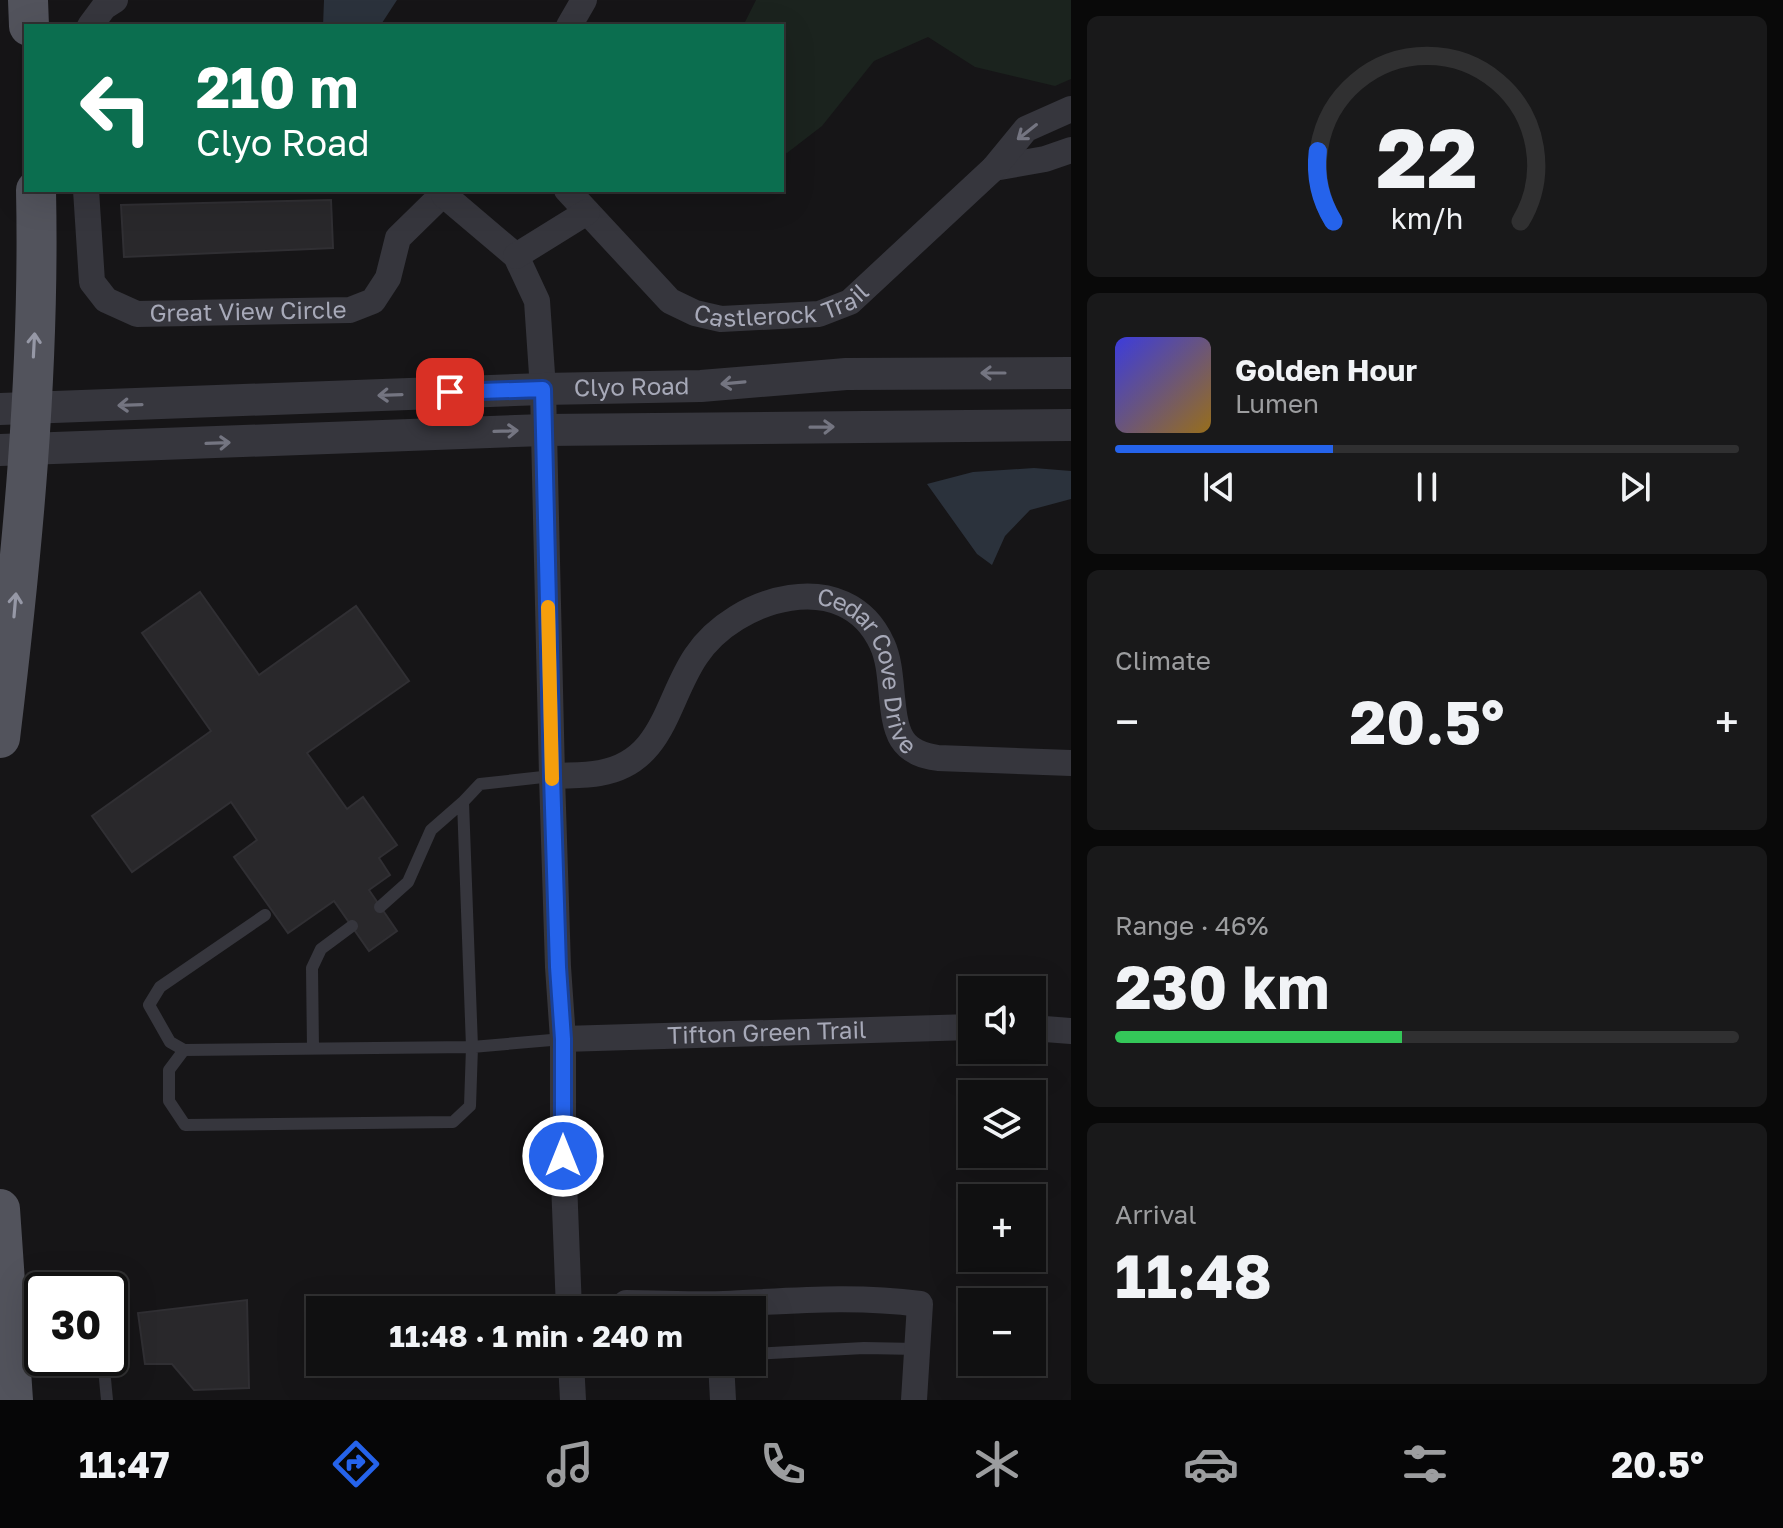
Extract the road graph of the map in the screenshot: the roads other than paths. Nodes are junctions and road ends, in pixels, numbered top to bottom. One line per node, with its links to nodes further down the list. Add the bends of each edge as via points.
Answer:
1 (28, 0): 4 (main road)
2 (115, 0): 5 (street)
3 (584, 0): 6 (street)
4 (29, 24)
5 (91, 24)
6 (570, 24)
7 (1071, 109): 9 (street, Castlerock Trail, one-way to 9, via 1026,129)
8 (1071, 150): 9 (street)
9 (994, 168): 14 (street, Castlerock Trail, via 850,302 819,314 721,319 695,313 670,301)
10 (36, 192): 18 (main road, one-way to 10, via 37,283)
11 (86, 192): 12 (street, Great View Circle, via 92,282 106,300 137,314 362,306 373,301 388,278 398,238)
12 (445, 192): 15 (street, Great View Circle)
13 (569, 192): 14 (street, Castlerock Trail)
14 (587, 212): 15 (street)
15 (516, 256): 17 (street, Great View Circle, via 537,301)
16 (1071, 373): 17 (street, Clyo Road, one-way to 17, via 846,374 701,386)
17 (543, 389): 18 (street, Clyo Road, one-way to 18); 20 (street, Great View Circle)
18 (16, 408): 21 (main road)
19 (1071, 425): 20 (street, Clyo Road, one-way to 19)
20 (544, 430): 21 (street, Clyo Road, one-way to 20); 24 (street, Great View Circle)
21 (14, 450): 22 (main road, one-way to 21, via 14,624)
22 (0, 738)
23 (1071, 763): 24 (street, Cedar Cove Drive, via 938,758 912,750 897,728 889,666 868,622 835,601 790,597 742,613 702,646 651,744 636,758 600,773)
24 (552, 776): 25 (lane, via 480,784); 32 (street, Great View Circle)
25 (463, 802): 26 (lane, via 431,830 408,882); 33 (lane)
26 (380, 907)
27 (265, 915): 35 (lane, via 160,987 149,1005 170,1042)
28 (352, 926): 34 (lane, via 321,949 312,968)
29 (958, 1027): 32 (street, Tifton Green Trail)
30 (1046, 1029): 31 (street)
31 (1071, 1031)
32 (563, 1039): 33 (lane); 37 (street, Great View Circle)
33 (472, 1047): 34 (lane); 35 (lane, via 470,1106 453,1122 185,1125 169,1101 169,1070)
34 (313, 1048): 35 (lane)
35 (184, 1050)
36 (0, 1209): 44 (main road)
37 (568, 1296)
38 (766, 1304): 39 (street, via 845,1298 920,1304)
39 (918, 1349): 40 (lane); 48 (street)
40 (766, 1353)
41 (105, 1376): 45 (lane)
42 (572, 1376): 46 (street)
43 (722, 1376): 47 (street)
44 (13, 1400)
45 (107, 1400)
46 (573, 1400)
47 (723, 1400)
48 (914, 1400)

